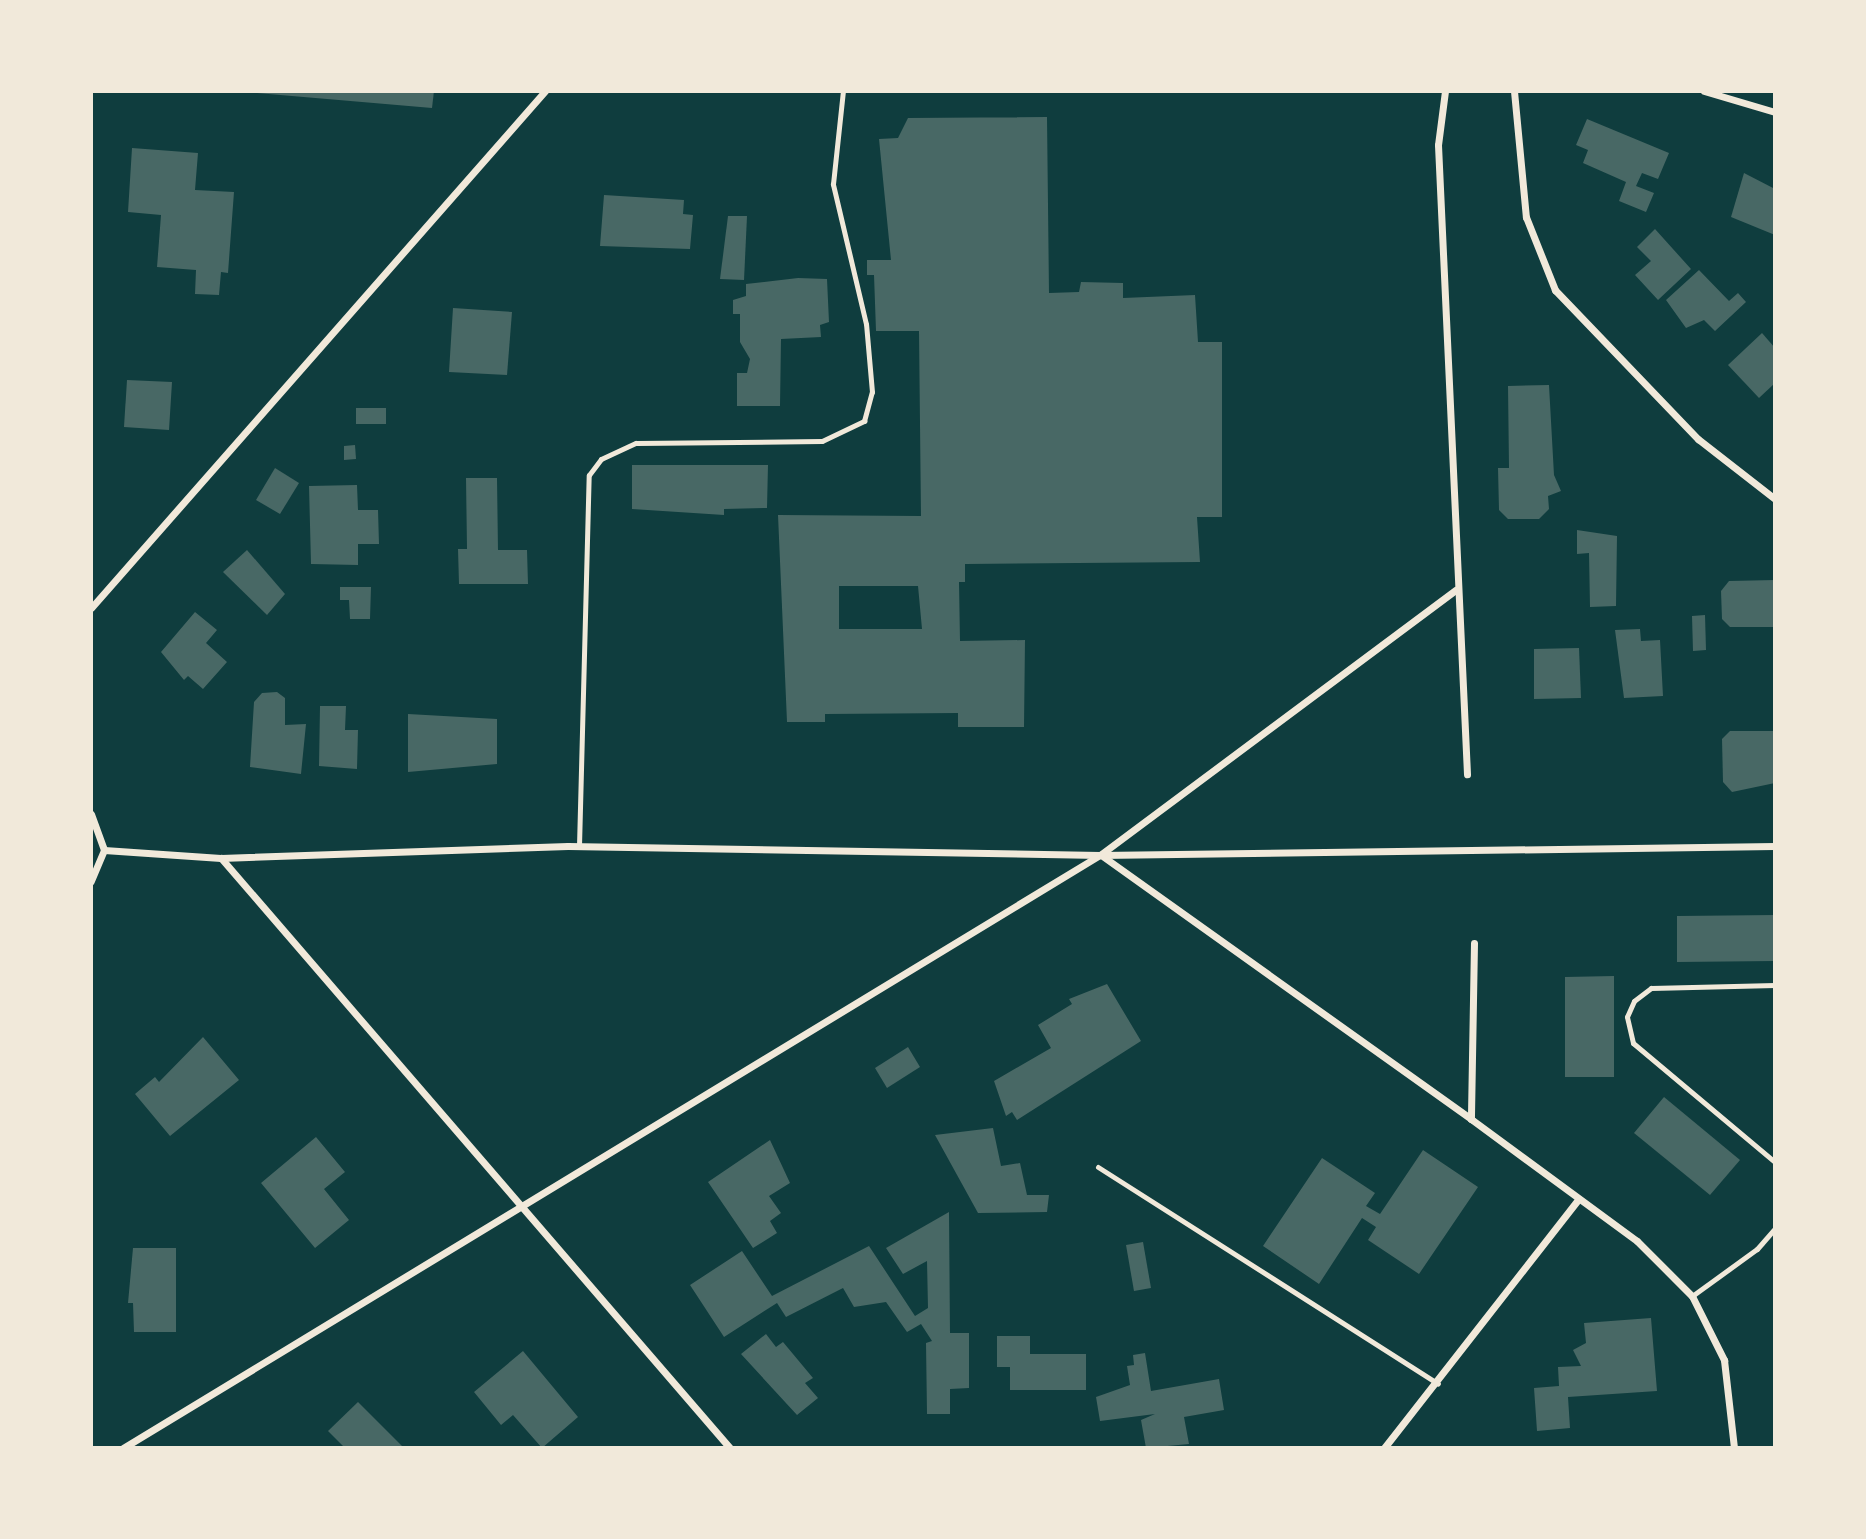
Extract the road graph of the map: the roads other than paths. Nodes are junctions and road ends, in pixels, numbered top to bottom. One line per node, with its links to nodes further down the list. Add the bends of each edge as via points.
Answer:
1 (545, 91): 9 (street)
2 (843, 91): 12 (lane, via 833,184 866,324 872,392 864,421 822,441 636,443 616,449 589,475)
3 (1445, 91): 8 (street, via 1438,145)
4 (1514, 91): 7 (street, via 1526,217 1555,289 1698,439)
5 (1704, 91): 6 (street)
6 (1775, 112)
7 (1775, 499)
8 (1456, 590): 10 (street); 15 (street)
9 (91, 608)
10 (1467, 774)
11 (91, 814): 14 (street)
12 (579, 846): 15 (street); 16 (street)
13 (1775, 846): 15 (street)
14 (104, 850): 16 (street); 17 (street)
15 (1100, 855): 20 (street); 24 (street)
16 (221, 858): 24 (street)
17 (91, 881)
18 (1474, 943): 20 (street)
19 (1775, 985): 21 (lane, via 1651,988 1633,1001 1627,1017 1633,1043)
20 (1471, 1119): 23 (street)
21 (1775, 1163)
22 (1098, 1167): 27 (lane)
23 (1578, 1200): 26 (street, via 1637,1241); 27 (street)
24 (520, 1208): 28 (street); 29 (street)
25 (1775, 1228): 26 (lane, via 1757,1249)
26 (1692, 1296): 31 (street, via 1724,1360)
27 (1438, 1384): 30 (street)
28 (123, 1448)
29 (730, 1448)
30 (1384, 1448)
31 (1734, 1448)

